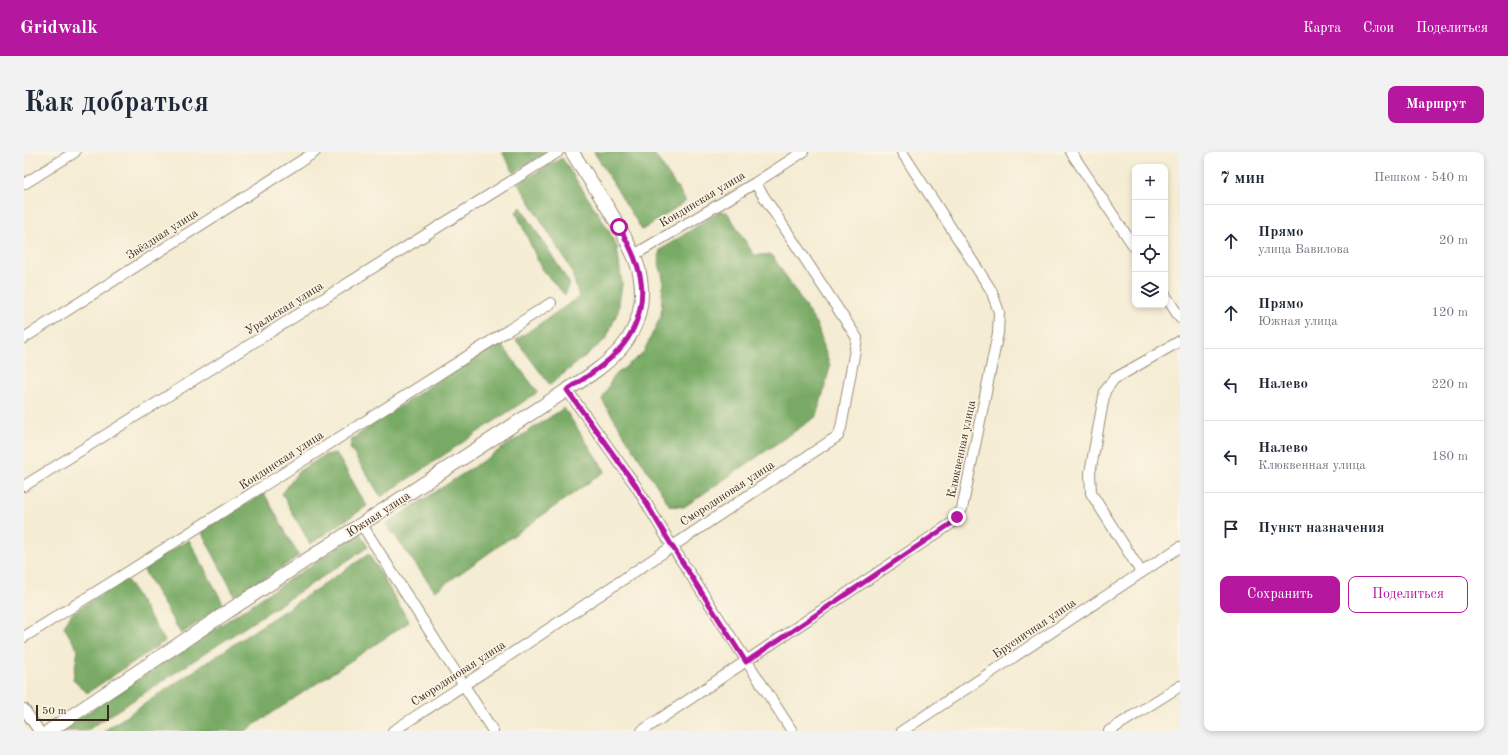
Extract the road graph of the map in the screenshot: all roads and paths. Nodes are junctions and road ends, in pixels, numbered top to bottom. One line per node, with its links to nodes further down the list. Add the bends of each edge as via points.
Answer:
1 (74, 152): 9 (street)
2 (315, 152): 15 (street, Звёздная улица)
3 (558, 152): 18 (street, Уральская улица)
4 (572, 152): 11 (street, Южная улица)
5 (803, 152): 8 (street, Кондинская улица)
6 (902, 152): 24 (street, Клюквенная улица, via 991,290 999,312 998,333 964,502 952,523)
7 (1071, 152): 10 (street)
8 (755, 183): 11 (street, Кондинская улица); 20 (street, Смородиновая улица, via 857,338 841,428 838,436)
9 (24, 184)
10 (1132, 244)
11 (634, 254): 17 (street, Южная улица, via 640,277 641,296 636,324 622,348)
12 (1168, 300): 14 (street)
13 (551, 303): 23 (street, Кондинская улица)
14 (1180, 318)
15 (24, 338)
16 (1180, 341): 22 (street, via 1114,379 1105,392 1090,473 1091,493)
17 (567, 390): 19 (street, Южная улица); 20 (street, via 636,486)
18 (24, 486)
19 (362, 525): 25 (street); 29 (street, Южная улица)
20 (672, 546): 24 (street); 25 (street, Смородиновая улица)
21 (1180, 547): 22 (street, Брусничная улица)
22 (1141, 572): 34 (street, Брусничная улица)
23 (24, 637)
24 (746, 662): 32 (street, Клюквенная улица); 33 (street)
25 (464, 686): 30 (street, Смородиновая улица); 31 (street)
26 (1180, 686): 35 (street)
27 (24, 709): 28 (street)
28 (39, 731)
29 (49, 731)
30 (393, 731)
31 (493, 731)
32 (642, 731)
33 (792, 731)
34 (902, 731)
35 (1109, 731)

